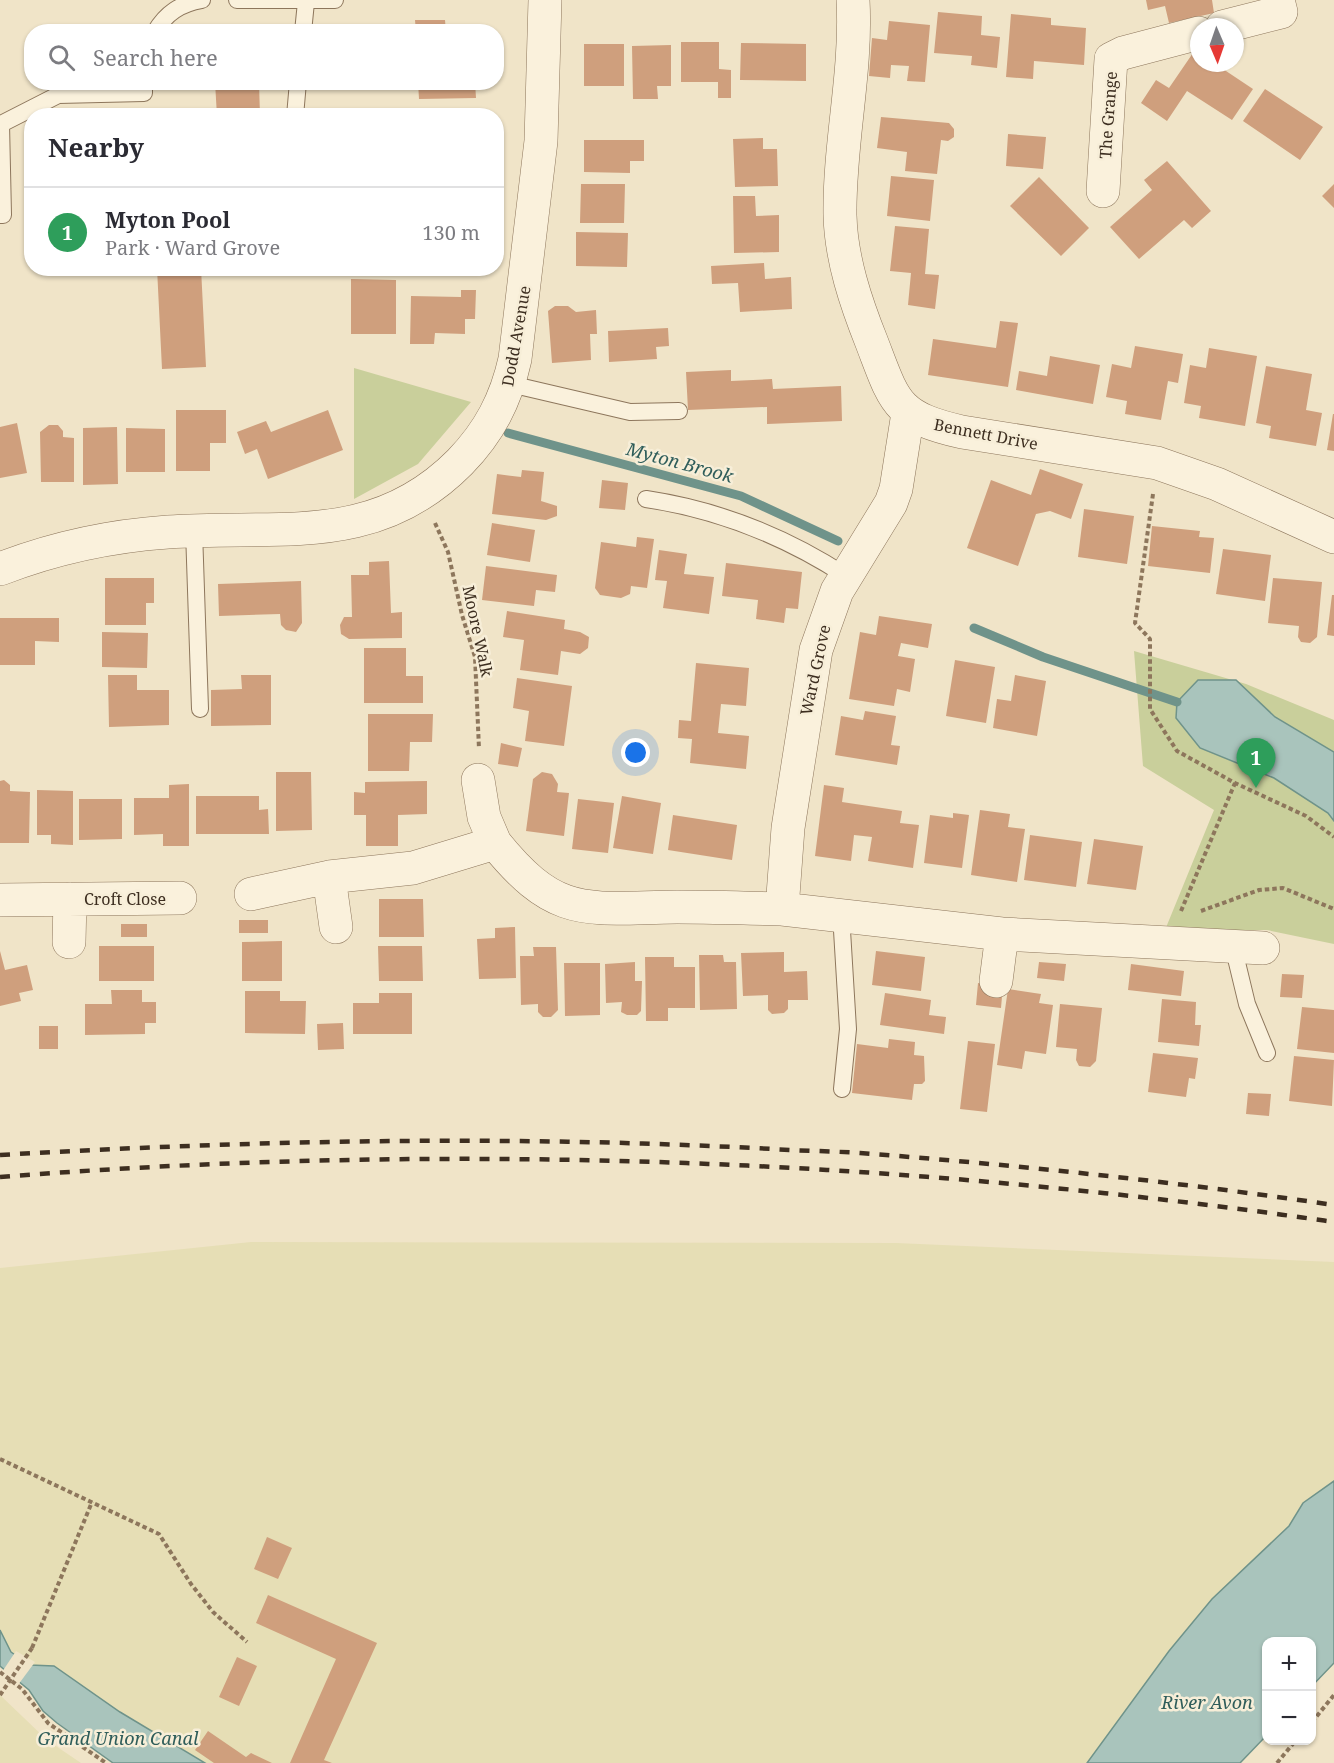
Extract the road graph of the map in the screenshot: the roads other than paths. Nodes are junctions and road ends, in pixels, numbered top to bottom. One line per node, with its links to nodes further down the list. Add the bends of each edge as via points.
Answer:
1 (202, 0): 9 (lane, via 180,6)
2 (237, 0): 7 (lane)
3 (335, 0): 7 (lane)
4 (545, 0): 19 (street, Dodd Avenue, via 541,141)
5 (853, 0): 21 (street, Bennett Drive, via 853,46 841,178 843,245 864,323 895,398)
6 (1278, 0): 8 (street, via 1281,12)
7 (306, 2): 10 (lane)
8 (1244, 21)
9 (161, 24)
10 (304, 24)
11 (1190, 35): 17 (street, The Grange, via 1111,59)
12 (144, 90): 14 (lane, via 58,95)
13 (297, 90): 15 (lane)
14 (32, 108)
15 (296, 108)
16 (24, 112): 18 (lane, via 1,124)
17 (1102, 191)
18 (0, 215)
19 (510, 384): 20 (lane, via 630,412); 23 (street, Dodd Avenue, via 494,419 443,479 423,494 365,521 338,526)
20 (680, 411)
21 (908, 413): 24 (street, Bennett Drive, via 934,426 962,432 1157,463 1217,484); 26 (street, Ward Grove, via 891,503)
22 (646, 498): 26 (lane, via 728,517 766,531)
23 (194, 531): 25 (street, Dodd Avenue, via 106,539 39,554); 27 (lane)
24 (1334, 537)
25 (0, 569)
26 (846, 576): 35 (street, Ward Grove, via 824,622 816,650 788,828)
27 (200, 709)
28 (478, 780): 29 (street, via 484,817)
29 (495, 843): 30 (street, via 413,868); 35 (street, via 536,886 587,908)
30 (328, 877): 31 (street); 37 (street)
31 (251, 894)
32 (180, 898): 33 (street, Croft Close)
33 (70, 899): 34 (street, Croft Close); 39 (street, Croft Close)
34 (0, 900)
35 (782, 909): 36 (street)
36 (841, 914): 38 (street); 43 (lane, via 848,1029)
37 (336, 927)
38 (1002, 934): 40 (street); 41 (street)
39 (69, 942)
40 (1248, 947): 42 (lane, via 1247,1004)
41 (996, 981)
42 (1268, 1053)
43 (843, 1089)

